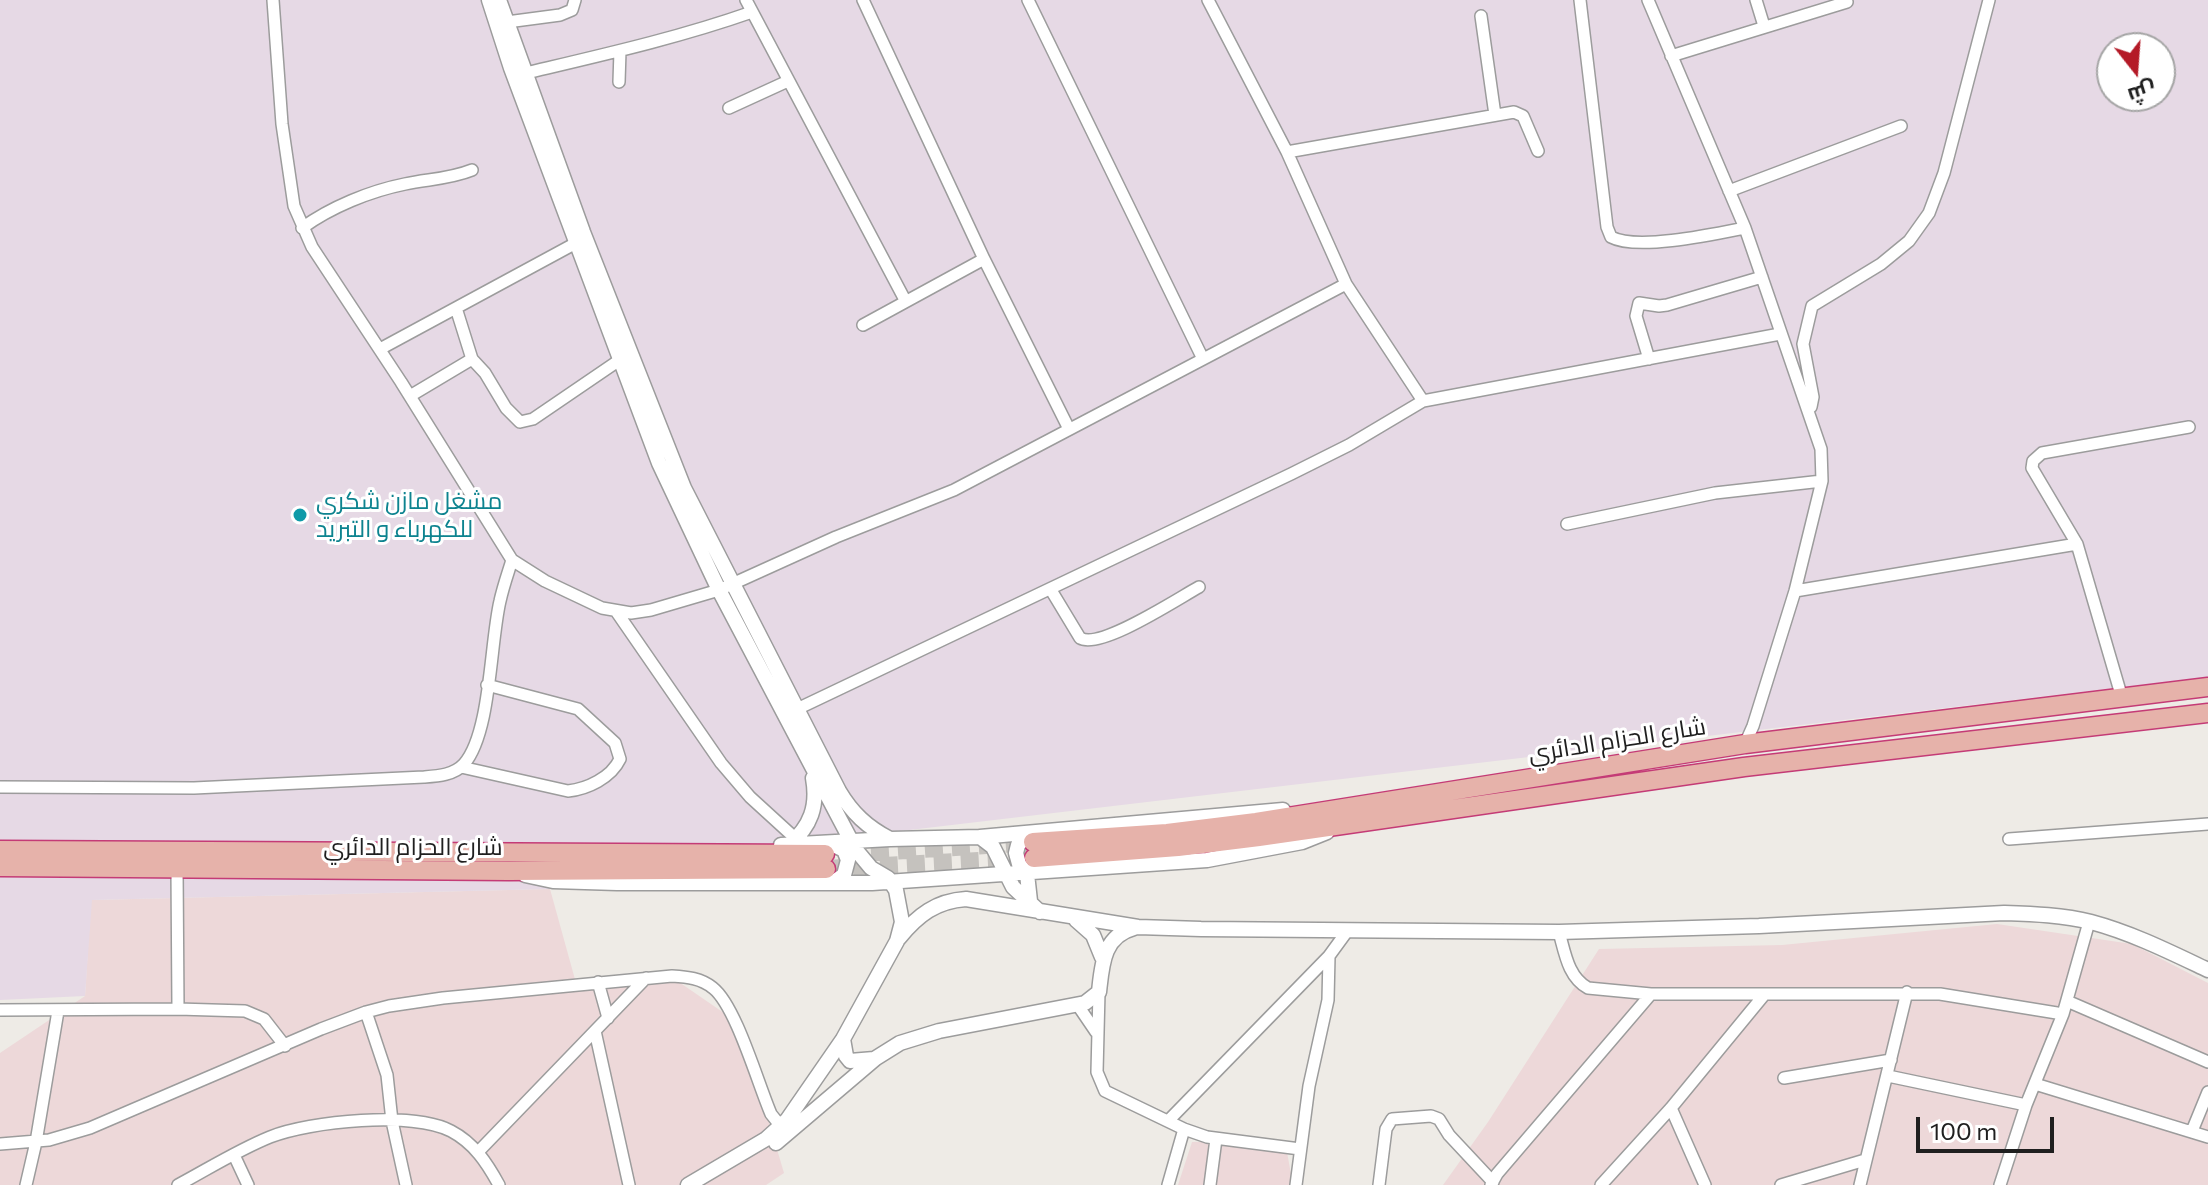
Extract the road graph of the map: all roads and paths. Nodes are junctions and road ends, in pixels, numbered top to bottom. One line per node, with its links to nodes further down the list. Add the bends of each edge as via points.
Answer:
1 (273, 0): 30 (street, via 282,124)
2 (489, 0): 32 (street)
3 (499, 0): 16 (street)
4 (575, 0): 16 (street, via 572,10 560,15)
5 (746, 0): 14 (street)
6 (863, 0): 33 (street)
7 (1028, 0): 43 (street)
8 (1208, 0): 27 (street)
9 (1580, 0): 31 (street, via 1608,233 1617,240 1649,242)
10 (1648, 0): 19 (street)
11 (1756, 0): 17 (street)
12 (1989, 0): 47 (street, via 1929,213 1899,249 1812,306 1803,344 1813,397)
13 (1847, 2): 17 (street)
14 (752, 12): 18 (street); 21 (street)
15 (1481, 16): 24 (street)
16 (507, 22): 20 (street)
17 (1764, 26): 19 (street)
18 (620, 51): 20 (street); 22 (street)
19 (1671, 56): 29 (street)
20 (526, 73): 55 (street, via 583,232)
21 (788, 81): 23 (street); 36 (street)
22 (619, 82)
23 (729, 108)
24 (1495, 115): 26 (street, via 1523,116); 27 (street)
25 (1901, 126): 29 (street)
26 (1538, 151)
27 (1287, 152): 35 (street)
28 (472, 170): 30 (street, via 365,196)
29 (1729, 191): 31 (street)
30 (302, 228): 40 (street)
31 (1745, 228): 34 (street)
32 (576, 243): 37 (street); 42 (street)
33 (984, 259): 36 (street); 49 (street)
34 (1762, 277): 39 (street); 44 (street, via 1667,305 1639,303 1636,316)
35 (1346, 284): 43 (street); 46 (street)
36 (905, 300): 38 (street)
37 (456, 308): 40 (street); 41 (street)
38 (863, 325)
39 (1780, 334): 44 (street); 47 (street)
40 (380, 349): 45 (street)
41 (472, 359): 42 (street, via 520,422 533,419); 45 (street)
42 (621, 359): 55 (street, via 659,463)
43 (1203, 359): 49 (street)
44 (1649, 359): 46 (street)
45 (410, 396): 53 (street)
46 (1423, 401): 56 (street, via 1349,445)
47 (1810, 412): 50 (street, via 1821,449)
48 (2189, 427): 52 (street, via 2036,456 2032,468)
49 (1069, 429): 55 (street, via 954,490)
50 (1822, 481): 51 (street, via 1715,493); 57 (street)
51 (1567, 524)
52 (2077, 544): 57 (street); 61 (street)
53 (512, 560): 58 (street, via 545,581); 59 (street, via 499,602)
54 (1199, 587): 56 (street, via 1090,641 1080,638)
55 (725, 588): 58 (street, via 651,610); 62 (street); 64 (street)
56 (1051, 590): 62 (street)
57 (1795, 591): 65 (street)
58 (616, 611): 73 (street, via 731,775)
59 (487, 685): 67 (street, via 475,747); 67 (street, via 578,709 615,743 620,759 599,780 568,791)
60 (2208, 687): 61 (highway, شارع الحزام الدائري)
61 (2122, 698): 65 (highway, شارع الحزام الدائري)
62 (795, 710): 64 (street)
63 (2208, 713): 76 (highway, شارع الحزام الدائري, via 1744,767 1178,847)
64 (800, 732): 66 (street); 71 (street, via 848,806)
65 (1745, 744): 76 (highway, شارع الحزام الدائري)
66 (811, 765): 73 (street, via 815,804); 74 (street)
67 (461, 767): 68 (street, via 441,776 249,787)
68 (0, 787)
69 (2208, 824): 72 (street)
70 (980, 837): 71 (street); 76 (street); 81 (street, via 993,847)
71 (890, 839): 74 (street)
72 (2009, 839)
73 (793, 842): 77 (street, via 562,845 534,847); 78 (street)
74 (851, 842): 78 (street); 82 (street, via 865,863)
75 (0, 850): 77 (highway, شارع الحزام الدائري, via 396,851)
76 (1031, 852): 81 (street); 85 (street)
77 (508, 862): 78 (highway, شارع الحزام الدائري); 78 (street, via 553,881); 80 (highway, شارع الحزام الدائري)
78 (828, 862): 83 (street)
79 (0, 867): 80 (highway, شارع الحزام الدائري)
80 (177, 869): 103 (street)
81 (1006, 875): 82 (street); 85 (street)
82 (891, 882): 83 (street); 84 (street)
83 (872, 883): 84 (street)
84 (900, 903): 91 (street)
85 (1035, 906): 86 (street); 91 (street, via 951,900 928,909)
86 (1071, 916): 88 (street); 93 (street, via 1093,935)
87 (2089, 922): 90 (street, via 2004,913); 94 (street); 101 (street)
88 (1138, 927): 89 (street); 93 (street, via 1120,934)
89 (1348, 930): 90 (street); 92 (street)
90 (1559, 932): 99 (street, via 1570,969 1584,986)
91 (897, 941): 111 (street)
92 (1329, 956): 122 (street); 131 (street, via 1328,1000)
93 (1102, 957): 97 (street)
94 (2208, 970)
95 (646, 978): 96 (street); 108 (street); 125 (street, via 690,977 715,989 768,1107)
96 (598, 982): 106 (street, via 417,1001); 108 (street)
97 (1099, 992): 102 (street); 110 (street)
98 (1907, 992): 100 (street); 107 (street); 114 (street)
99 (1651, 994): 100 (street); 135 (street)
100 (1764, 995): 121 (street)
101 (2067, 1001): 107 (street); 115 (street)
102 (1079, 1007): 110 (street); 113 (street, via 916,1036)
103 (178, 1009): 105 (street); 112 (street, via 258,1015)
104 (0, 1010): 105 (street)
105 (58, 1011): 129 (street)
106 (366, 1012): 112 (street); 123 (street, via 387,1075)
107 (2063, 1014): 118 (street)
108 (608, 1018): 109 (street)
109 (595, 1031): 132 (street); 141 (street)
110 (1097, 1033): 122 (street, via 1097,1072 1105,1091)
111 (843, 1039): 113 (street, via 850,1061); 125 (street)
112 (285, 1046): 129 (street, via 90,1128)
113 (876, 1058): 125 (street)
114 (1891, 1060): 116 (street); 117 (street)
115 (2208, 1062)
116 (1888, 1076): 120 (street); 134 (street)
117 (1784, 1078)
118 (2035, 1084): 120 (street); 126 (street)
119 (2208, 1092): 126 (street)
120 (2026, 1105): 152 (street)
121 (1671, 1108): 148 (street); 149 (street)
122 (1169, 1120): 124 (street)
123 (392, 1121): 132 (street, via 448,1129); 133 (street, via 289,1130); 139 (street)
124 (1184, 1129): 128 (street); 144 (street)
125 (784, 1130): 142 (street); 143 (street, via 759,1154)
126 (2192, 1131): 127 (street)
127 (2208, 1137)
128 (1216, 1139): 131 (street); 145 (street)
129 (36, 1142): 130 (street); 136 (street)
130 (0, 1144)
131 (1300, 1149): 146 (street)
132 (478, 1152): 140 (street)
133 (234, 1155): 137 (street); 138 (street)
134 (1865, 1160): 150 (street); 151 (street)
135 (1492, 1184): 147 (street, via 1431,1116 1392,1119)
136 (26, 1185)
137 (178, 1185)
138 (248, 1185)
139 (406, 1185)
140 (499, 1185)
141 (629, 1185)
142 (688, 1185)
143 (703, 1185)
144 (1168, 1185)
145 (1210, 1185)
146 (1296, 1185)
147 (1379, 1185)
148 (1601, 1185)
149 (1705, 1185)
150 (1781, 1185)
151 (1860, 1185)
152 (2000, 1185)

